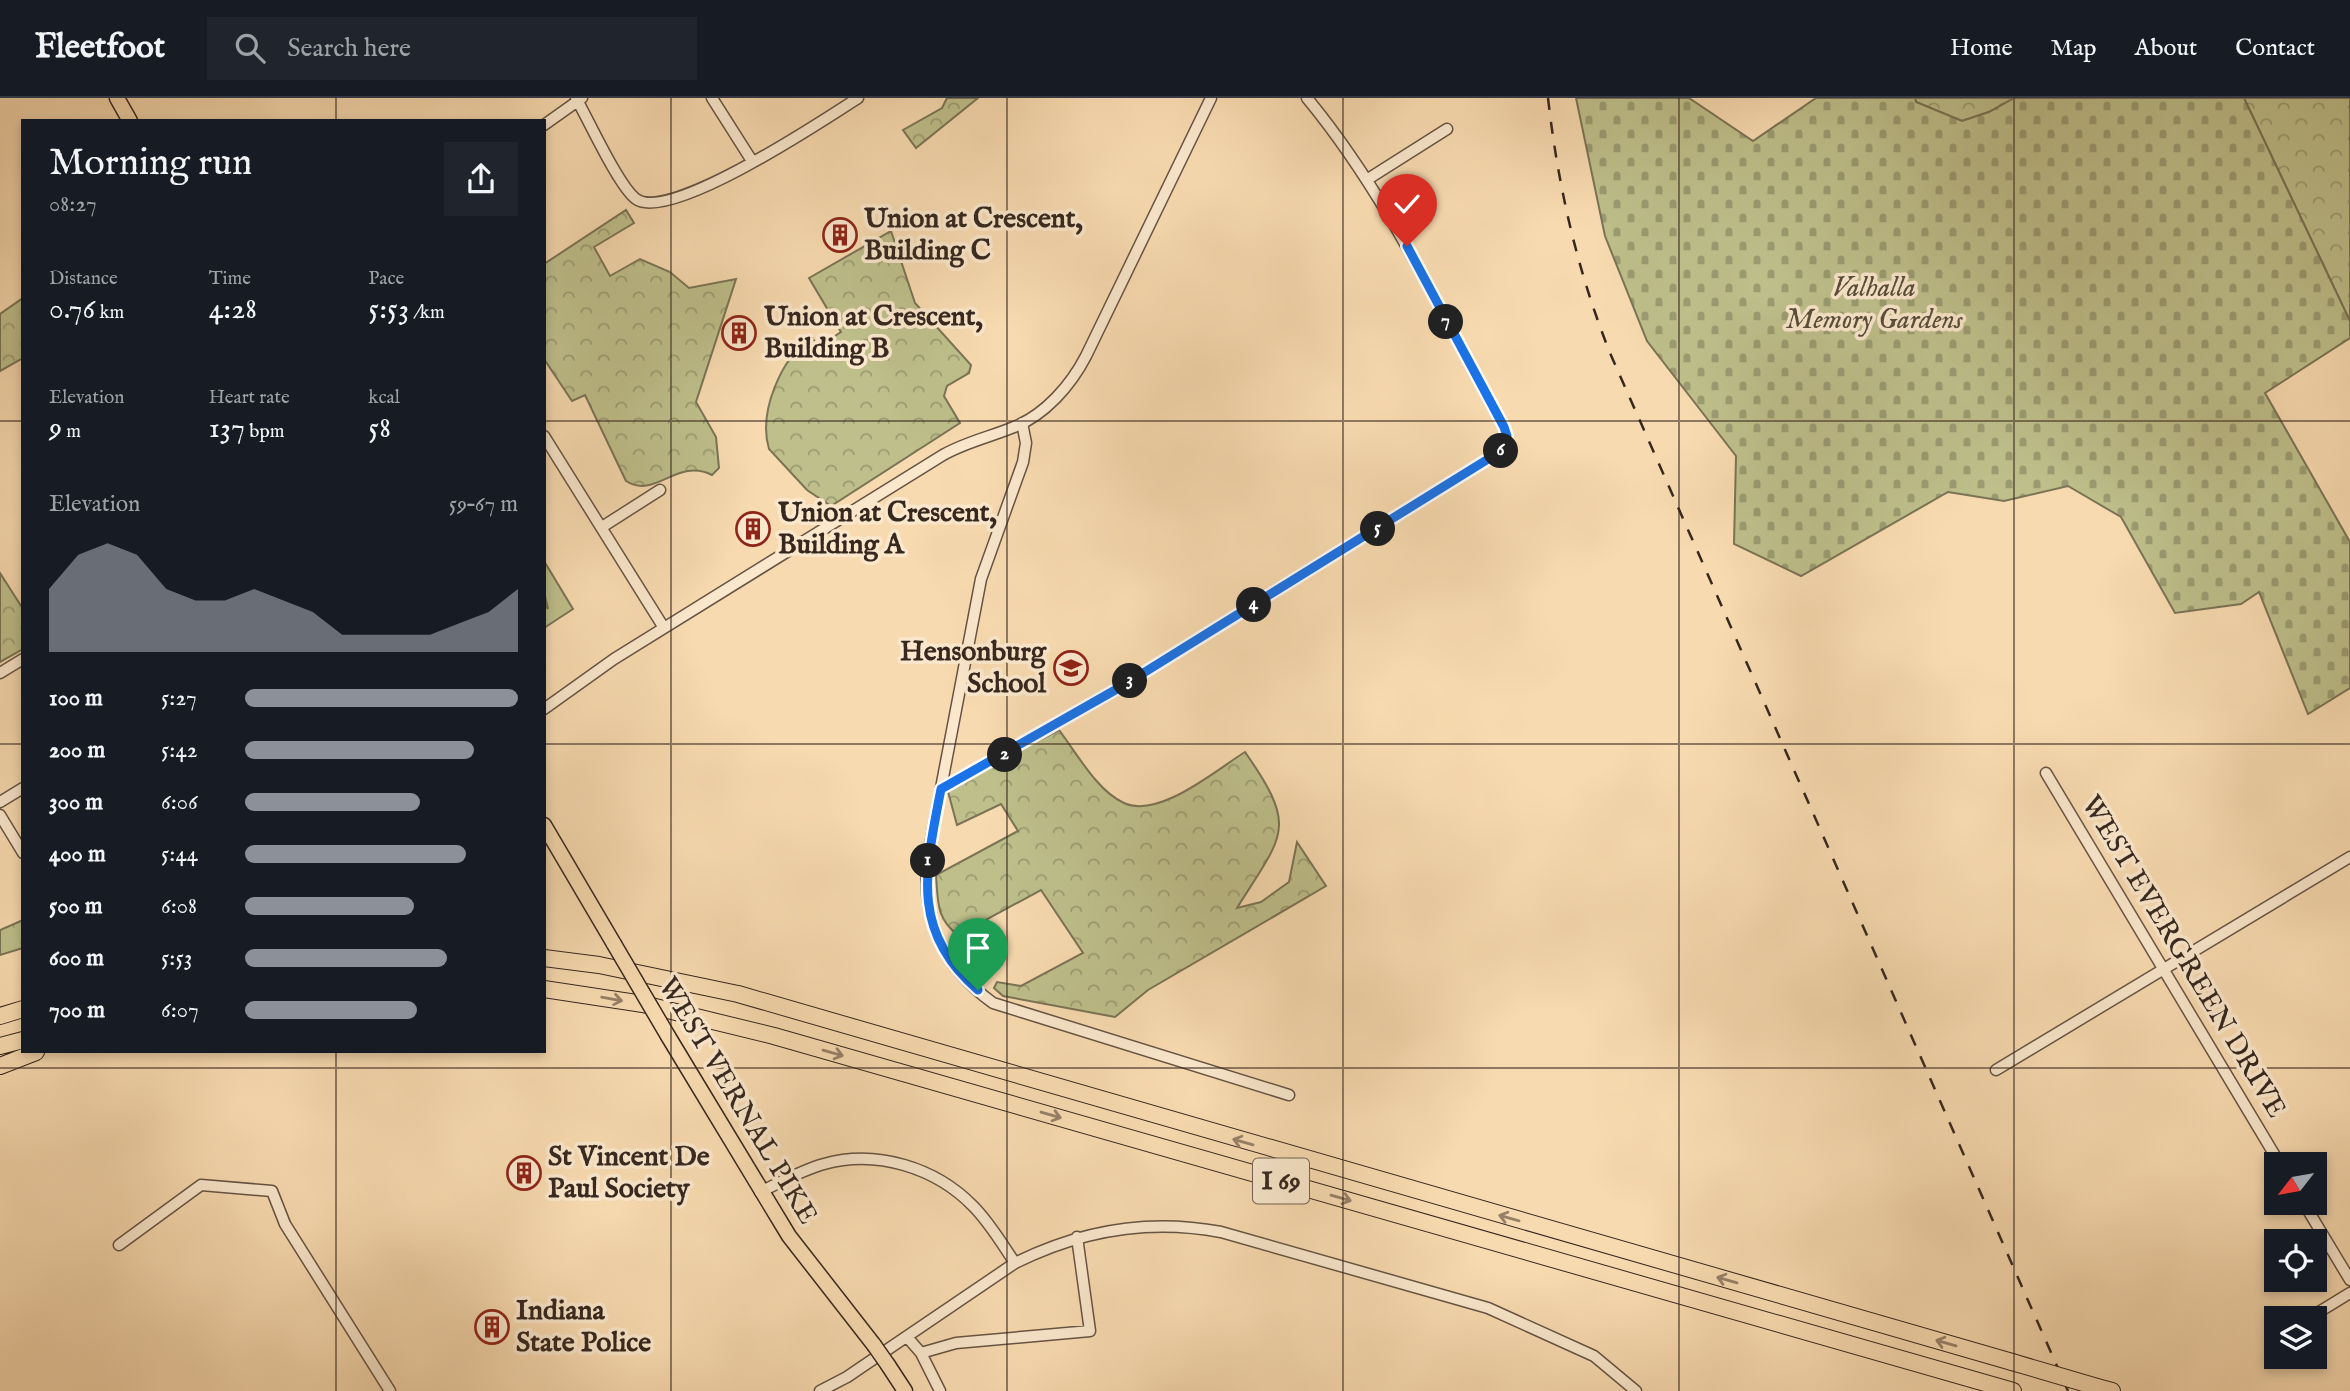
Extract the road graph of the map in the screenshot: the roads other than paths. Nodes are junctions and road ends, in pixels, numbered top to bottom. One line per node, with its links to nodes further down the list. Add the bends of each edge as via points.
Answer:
1 (117, 98): 7 (main road)
2 (712, 98): 10 (street)
3 (858, 98): 10 (street)
4 (1211, 98): 12 (street, via 1082,363 1062,391)
5 (1307, 98): 11 (street)
6 (579, 99): 8 (street); 10 (street, via 627,189 644,203 676,199)
7 (129, 119)
8 (546, 123)
9 (1447, 129): 11 (street)
10 (752, 161)
11 (1368, 179): 22 (street, via 1507,436 1501,451 1020,747)
12 (1022, 424): 16 (street, via 943,455); 22 (street, via 1026,443 1021,472 981,579)
13 (548, 450): 15 (street)
14 (660, 490): 15 (street)
15 (602, 527): 16 (street)
16 (664, 628): 19 (street)
17 (21, 660): 18 (street)
18 (0, 673)
19 (546, 708)
20 (2046, 773): 29 (street, WEST EVERGREEN DRIVE)
21 (21, 789): 23 (street)
22 (941, 789): 38 (street, via 927,866 926,900 943,950 972,985 1007,1009)
23 (0, 802)
24 (0, 815): 26 (street)
25 (546, 828): 40 (main road, WEST VERNAL PIKE, bridge)
26 (21, 850)
27 (2350, 858): 29 (street)
28 (546, 958): 50 (highway, I 69, one-way to 28, bridge, via 738,995)
29 (2163, 970): 37 (street); 39 (street, WEST EVERGREEN DRIVE)
30 (546, 989): 56 (highway, I 69, one-way to 56, via 618,999 750,1030)
31 (20, 1010): 32 (highway)
32 (0, 1014)
33 (21, 1041): 34 (highway)
34 (0, 1046)
35 (33, 1053): 36 (highway)
36 (0, 1066)
37 (1996, 1070)
38 (1289, 1095)
39 (2273, 1152)
40 (760, 1192): 44 (street, via 833,1162 862,1158 898,1164 925,1172 959,1193); 53 (main road, WEST VERNAL PIKE, bridge)
41 (2311, 1215): 45 (street)
42 (1077, 1237): 44 (street); 49 (street, via 1090,1331 956,1343); 55 (street, via 1130,1225 1196,1228 1237,1236 1488,1308 1594,1356)
43 (119, 1245): 51 (street, via 201,1185 272,1191 285,1224)
44 (1015, 1264): 48 (street)
45 (2350, 1280)
46 (2350, 1293): 47 (street)
47 (2327, 1307)
48 (907, 1338): 49 (street); 52 (street)
49 (921, 1353): 54 (street)
50 (2105, 1389)
51 (390, 1391)
52 (820, 1391)
53 (905, 1391)
54 (940, 1391)
55 (1636, 1391)
56 (2013, 1391)

